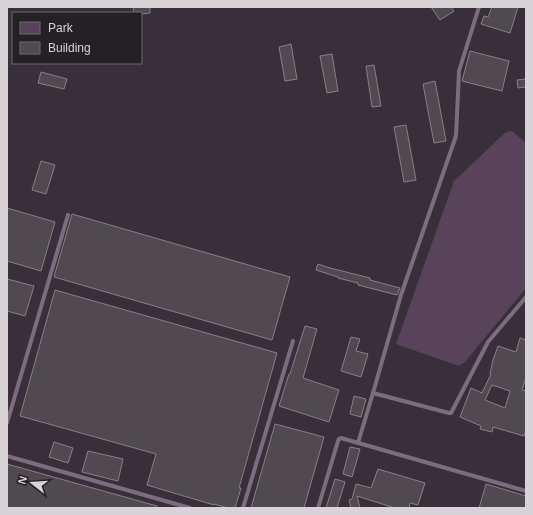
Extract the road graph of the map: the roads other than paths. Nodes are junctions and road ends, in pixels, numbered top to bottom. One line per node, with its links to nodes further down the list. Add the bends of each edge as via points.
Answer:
1 (478, 7): 5 (lane, via 459,71 456,136 401,295)
2 (68, 215): 6 (lane)
3 (526, 297): 5 (lane, via 488,342 451,412)
4 (293, 341): 11 (lane)
5 (373, 393): 7 (lane)
6 (7, 423)
7 (358, 443): 9 (lane); 12 (lane, via 339,439)
8 (7, 456): 10 (lane)
9 (526, 491)
10 (190, 508)
11 (243, 508)
12 (318, 508)

